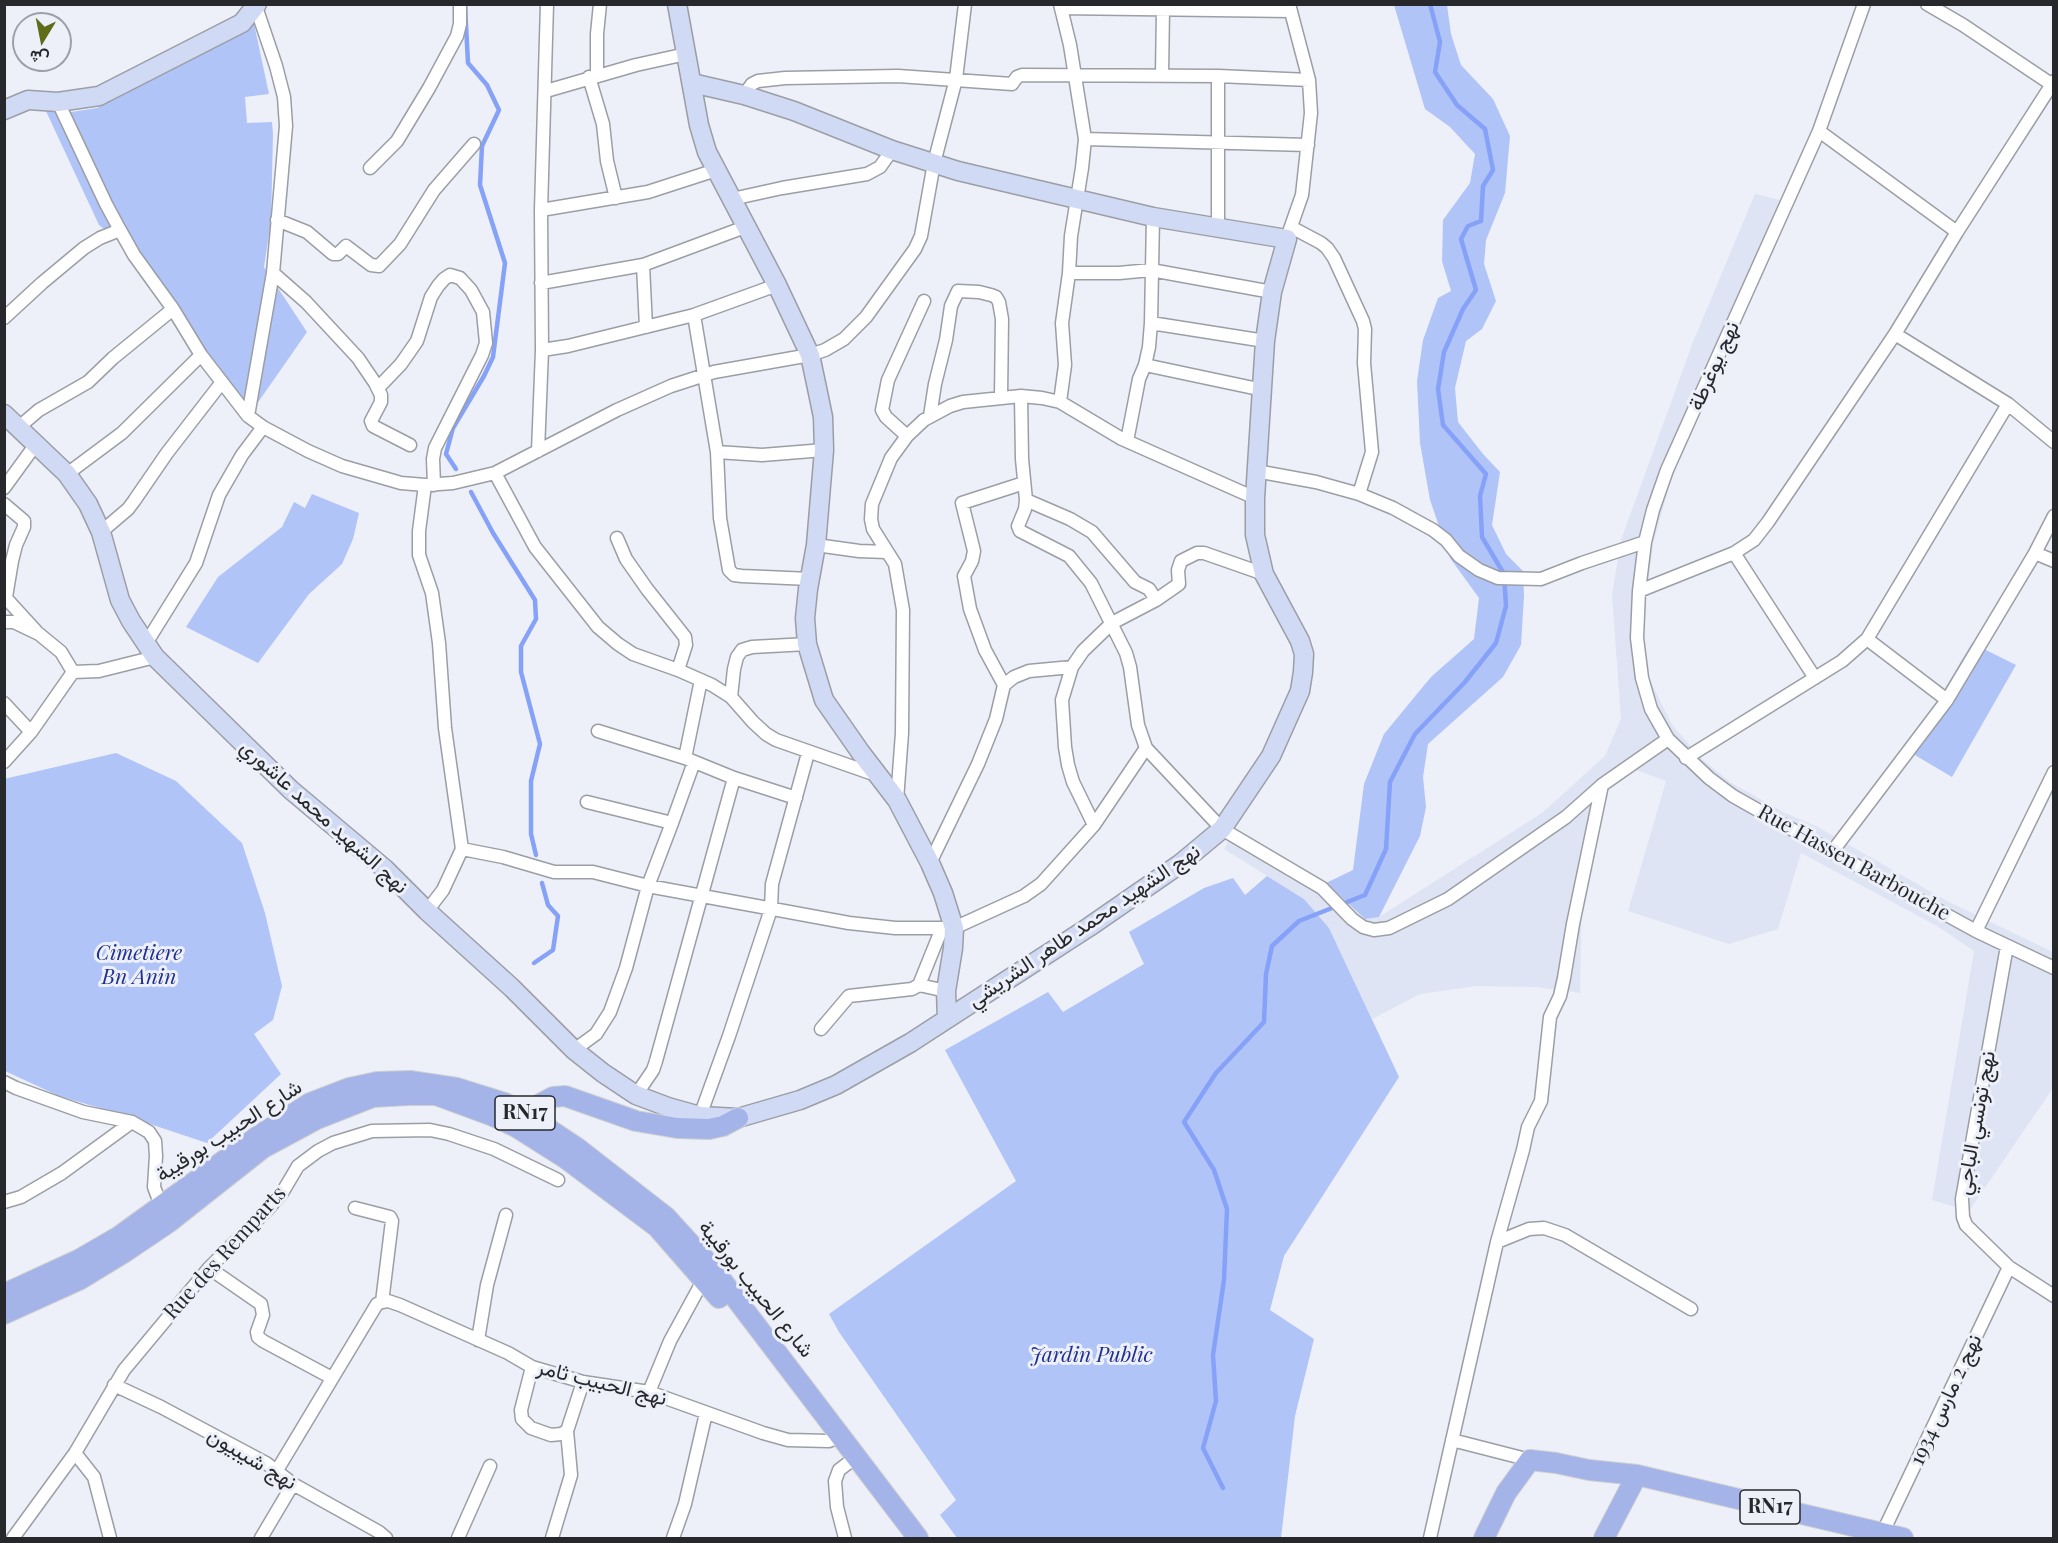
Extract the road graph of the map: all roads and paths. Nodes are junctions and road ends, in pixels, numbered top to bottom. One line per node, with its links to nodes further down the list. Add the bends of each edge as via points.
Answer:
1 (460, 4): 32 (street, via 457,36 429,88 397,141)
2 (547, 4): 21 (street)
3 (600, 4): 14 (street)
4 (677, 4): 12 (street)
5 (965, 4): 17 (street)
6 (1863, 4): 25 (street, نهج يوغرطة)
7 (1927, 4): 20 (street)
8 (256, 6): 23 (street, via 242,23 99,96); 39 (street, via 284,97 286,126)
9 (1061, 6): 10 (street); 13 (street)
10 (1162, 8): 11 (street); 15 (street)
11 (1290, 8): 18 (street)
12 (686, 54): 14 (street); 19 (street)
13 (1076, 75): 15 (street); 17 (street, via 1018,75 1012,84); 26 (street)
14 (593, 76): 21 (street); 34 (street)
15 (1162, 76): 16 (street)
16 (1218, 76): 18 (street); 28 (street)
17 (956, 79): 22 (street, via 785,78 758,81); 31 (street)
18 (1309, 80): 29 (street)
19 (692, 83): 22 (street); 33 (street, via 699,125)
20 (2052, 83): 43 (street)
21 (546, 91): 37 (street)
22 (744, 95): 30 (street, via 828,123)
23 (58, 102): 24 (street, via 28,100); 42 (street)
24 (4, 110)
25 (1819, 131): 43 (street); 98 (street, نهج يوغرطة, via 1667,470)
26 (1085, 139): 28 (street); 35 (street)
27 (474, 144): 39 (street, via 434,190 400,244 379,266 371,265 346,246 333,254 307,232)
28 (1218, 144): 29 (street); 40 (street)
29 (1308, 145): 44 (street, via 1302,195)
30 (892, 150): 31 (street); 36 (street, via 880,167 867,174)
31 (934, 163): 35 (street); 62 (street, via 921,236 915,249 866,317 844,339)
32 (370, 168)
33 (716, 170): 34 (street); 36 (street)
34 (616, 198): 37 (street)
35 (1076, 198): 38 (street); 48 (street)
36 (732, 199): 41 (street)
37 (542, 210): 49 (street)
38 (1153, 217): 40 (street); 46 (street)
39 (277, 220): 47 (street)
40 (1218, 226): 44 (street)
41 (746, 227): 45 (street); 50 (street)
42 (120, 230): 53 (street); 55 (street, via 84,248)
43 (1957, 232): 58 (street)
44 (1289, 233): 51 (street, نهج الشهيد محمد طاهر الشريشي); 91 (street, via 1327,248 1365,329 1372,452)
45 (643, 265): 49 (street); 57 (street)
46 (1151, 270): 48 (street); 51 (street); 56 (street)
47 (273, 273): 66 (street, via 358,358); 73 (street)
48 (1069, 273): 70 (street, via 1062,323 1065,365)
49 (541, 283): 60 (street)
50 (777, 285): 54 (street); 62 (street)
51 (1272, 292): 59 (street, نهج الشهيد محمد طاهر الشريشي)
52 (924, 301): 77 (street, via 888,380 882,410)
53 (173, 309): 61 (street); 75 (street, via 88,382 39,410)
54 (694, 315): 57 (street); 64 (street)
55 (4, 318)
56 (1151, 323): 59 (street); 63 (street)
57 (645, 327): 60 (street)
58 (1895, 334): 71 (street); 101 (street, via 1768,522 1754,540)
59 (1265, 341): 67 (street, نهج الشهيد محمد طاهر الشريشي)
60 (542, 350): 83 (street)
61 (201, 355): 65 (street); 87 (street, via 122,433)
62 (810, 355): 64 (street); 82 (street, via 823,417)
63 (1145, 365): 67 (street); 78 (street)
64 (704, 375): 83 (street, via 617,410); 84 (street)
65 (222, 382): 73 (street); 96 (street, via 128,509)
66 (378, 388): 81 (street, via 381,402 372,424); 89 (street, via 417,341 438,286 450,275 460,278 483,312 486,343 435,448)
67 (1263, 390): 85 (street, نهج الشهيد محمد طاهر الشريشي)
68 (1021, 396): 69 (street); 70 (street); 88 (street)
69 (1001, 397): 74 (street, via 950,406); 74 (street, via 999,302 991,295 958,291 951,306)
70 (1060, 402): 78 (street)
71 (2008, 404): 79 (street); 112 (street)
72 (4, 414): 75 (street, نهج الشهيد محمد عاشوري)
73 (249, 416): 76 (street)
74 (930, 416): 77 (street)
75 (19, 427): 80 (street, نهج الشهيد محمد عاشوري)
76 (263, 427): 89 (street, via 342,466 401,483); 114 (street, via 219,495 196,563)
77 (907, 436): 100 (street, via 891,458 872,504 873,529)
78 (1127, 441): 92 (street)
79 (2054, 442)
80 (36, 444): 87 (street, نهج الشهيد محمد عاشوري); 90 (street)
81 (410, 445)
82 (824, 450): 84 (street); 99 (street)
83 (538, 451): 86 (street)
84 (717, 452): 105 (street, via 720,518 729,570 742,576)
85 (1256, 471): 91 (street); 92 (street, نهج الشهيد محمد طاهر الشريشي)
86 (495, 473): 89 (street); 116 (street, via 535,547 598,627 633,654)
87 (67, 474): 96 (street, نهج الشهيد محمد عاشوري)
88 (1024, 483): 93 (street); 120 (street, via 962,502 974,551 964,576 970,609)
89 (429, 485): 142 (street, via 419,531 419,555 432,593 440,643 446,728)
90 (4, 488)
91 (1359, 494): 98 (street, via 1433,530 1466,561 1498,578 1541,579)
92 (1254, 498): 104 (street, نهج الشهيد محمد طاهر الشريشي)
93 (1026, 500): 108 (street, via 1092,532); 110 (street, via 1020,531 1069,556 1091,583)
94 (4, 504): 107 (street, via 24,521)
95 (2054, 516): 102 (street)
96 (101, 532): 114 (street, نهج الشهيد محمد عاشوري, via 120,600)
97 (617, 538): 116 (street, via 646,589 685,637)
98 (1645, 542): 106 (street, نهج يوغرطة)
99 (816, 545): 100 (street); 105 (street)
100 (887, 552): 137 (street, via 895,564 903,610)
101 (1734, 553): 106 (street); 118 (street)
102 (2035, 553): 103 (street); 122 (street)
103 (2054, 561)
104 (1264, 574): 108 (street, via 1217,556 1197,553 1181,561 1179,584); 141 (street, نهج الشهيد محمد طاهر الشريشي, via 1304,654 1300,691 1271,756)
105 (810, 579): 113 (street, via 805,618)
106 (1639, 591): 126 (street, نهج يوغرطة, via 1637,638 1642,678 1651,709)
107 (5, 597): 111 (street)
108 (1156, 600): 110 (street)
109 (4, 622): 111 (street, via 14,622)
110 (1112, 623): 115 (street); 127 (street, via 1130,667 1138,725)
111 (39, 634): 117 (street, via 61,652)
112 (1867, 639): 118 (street); 122 (street)
113 (807, 644): 121 (street, via 742,650 736,657); 133 (street, via 824,700)
114 (150, 651): 117 (street, via 99,671); 148 (street, نهج الشهيد محمد عاشوري, via 291,790 385,869)
115 (1072, 667): 120 (street, via 1029,671); 140 (street, via 1062,700 1065,747 1073,782)
116 (678, 670): 119 (street)
117 (73, 672): 125 (street)
118 (1815, 678): 129 (street)
119 (701, 680): 121 (street); 130 (street)
120 (1004, 686): 144 (street, via 978,764)
121 (731, 697): 128 (street, via 766,734)
122 (1947, 700): 143 (street)
123 (4, 703): 125 (street)
124 (598, 731): 130 (street)
125 (31, 732): 131 (street)
126 (1668, 739): 129 (street, Rue Hassen Barbouche); 135 (street)
127 (1146, 748): 140 (street); 141 (street)
128 (808, 753): 133 (street); 136 (street)
129 (1686, 758): 143 (street, Rue Hassen Barbouche, via 1733,796)
130 (689, 760): 134 (street); 139 (street)
131 (4, 762)
132 (2054, 772): 150 (street)
133 (880, 776): 137 (street)
134 (734, 778): 136 (street); 146 (street)
135 (1602, 785): 141 (street, via 1566,818 1448,899 1389,928 1374,930 1352,919 1322,888); 169 (street, via 1560,996 1550,1017 1541,1101 1528,1127)
136 (796, 798): 147 (street, via 772,884)
137 (897, 800): 144 (street)
138 (587, 802): 139 (street)
139 (672, 823): 145 (street)
140 (1094, 825): 149 (street, via 1041,884 1023,896)
141 (1222, 829): 155 (street, نهج الشهيد محمد طاهر الشريشي, via 1143,891)
142 (462, 849): 145 (street, via 554,872 593,872); 148 (street)
143 (1832, 852): 150 (street, Rue Hassen Barbouche)
144 (930, 863): 149 (street, via 943,892)
145 (648, 886): 146 (street); 157 (street, via 610,1012 596,1034)
146 (702, 895): 147 (street); 159 (street, via 656,1061)
147 (771, 909): 149 (street, via 895,928); 160 (street)
148 (427, 911): 157 (street, نهج الشهيد محمد عاشوري)
149 (948, 928): 153 (street); 154 (street, via 953,948)
150 (1976, 931): 151 (street, Rue Hassen Barbouche)
151 (2007, 946): 152 (street, Rue Hassen Barbouche); 170 (street, نهج تونسي الباجي, via 1962,1207 1966,1225)
152 (2054, 968)
153 (919, 985): 154 (street); 156 (street, via 849,996)
154 (946, 991): 155 (street)
155 (947, 1019): 161 (street, نهج الشهيد محمد طاهر الشريشي, via 836,1084)
156 (821, 1029)
157 (574, 1050): 159 (street, نهج الشهيد محمد عاشوري)
158 (4, 1082): 163 (street, via 83,1112)
159 (636, 1095): 160 (street, نهج الشهيد محمد عاشوري)
160 (700, 1116): 161 (street, نهج الشهيد محمد عاشوري)
161 (738, 1119): 162 (main road, via 709,1129 677,1128 636,1120 565,1096 553,1097)
162 (521, 1120): 167 (main road, شارع الحبيب بورقيبة / RN17, via 506,1103 437,1084 410,1081 349,1088 310,1103 255,1138); 172 (main road, شارع الحبيب بورقيبة / RN17, via 584,1154 666,1217)
163 (132, 1122): 165 (street, via 62,1173 21,1197); 167 (street, via 149,1132 154,1141 154,1187)
164 (558, 1180): 171 (street, Rue des Remparts, via 449,1134 407,1129 372,1131 333,1143 297,1166 282,1193)
165 (4, 1202)
166 (355, 1208): 175 (street, via 390,1217 392,1221)
167 (164, 1214): 173 (main road, شارع الحبيب بورقيبة / RN17); 177 (main road, شارع الحبيب بورقيبة / RN17, via 79,1280)
168 (506, 1215): 178 (street)
169 (1497, 1242): 176 (street, via 1529,1229 1544,1228 1565,1236); 187 (street)
170 (2009, 1267): 174 (street, نهج تونسي الباجي); 195 (street, نهج 2 مارس 1934)
171 (209, 1268): 180 (street, via 261,1304 258,1337); 182 (street, Rue des Remparts)
172 (707, 1272): 183 (street, via 670,1341); 186 (main road, شارع الحبيب بورقيبة / RN17)
173 (4, 1294)
174 (2054, 1296)
175 (382, 1302): 178 (street, نهج الحبيب ثامر, via 400,1305); 180 (street, via 377,1304)
176 (1691, 1309)
177 (4, 1314)
178 (478, 1340): 179 (street, نهج الحبيب ثامر)
179 (532, 1367): 181 (street, نهج الحبيب ثامر); 185 (street, via 520,1410 522,1419 531,1428 551,1435)
180 (332, 1378): 192 (street)
181 (583, 1382): 183 (street, نهج الحبيب ثامر); 185 (street)
182 (114, 1385): 188 (street, Rue des Remparts); 192 (street, نهج شيبيون)
183 (649, 1392): 184 (street, نهج الحبيب ثامر)
184 (706, 1413): 186 (street, نهج الحبيب ثامر, via 788,1440); 202 (street)
185 (567, 1431): 201 (street, via 571,1475)
186 (835, 1438): 189 (main road, شارع الحبيب بورقيبة / RN17)
187 (1452, 1440): 190 (street); 206 (street)
188 (75, 1453): 196 (street, Rue des Remparts); 197 (street, via 94,1477)
189 (851, 1460): 203 (street, via 837,1474 834,1490); 204 (main road, شارع الحبيب بورقيبة / RN17); 205 (main road, شارع الحبيب بورقيبة / RN17)
190 (1530, 1460): 193 (main road); 207 (main road, via 1506,1493)
191 (489, 1466): 200 (street)
192 (276, 1472): 194 (street, نهج شيبيون)
193 (1637, 1474): 195 (main road, RN17); 208 (main road)
194 (292, 1484): 198 (street); 199 (street, نهج شيبيون)
195 (1882, 1534): 209 (main road, RN17)
196 (13, 1539)
197 (110, 1539)
198 (261, 1539)
199 (386, 1539)
200 (458, 1539)
201 (552, 1539)
202 (673, 1539)
203 (845, 1539)
204 (906, 1539)
205 (918, 1539)
206 (1430, 1539)
207 (1484, 1539)
208 (1604, 1539)
209 (1903, 1539)

